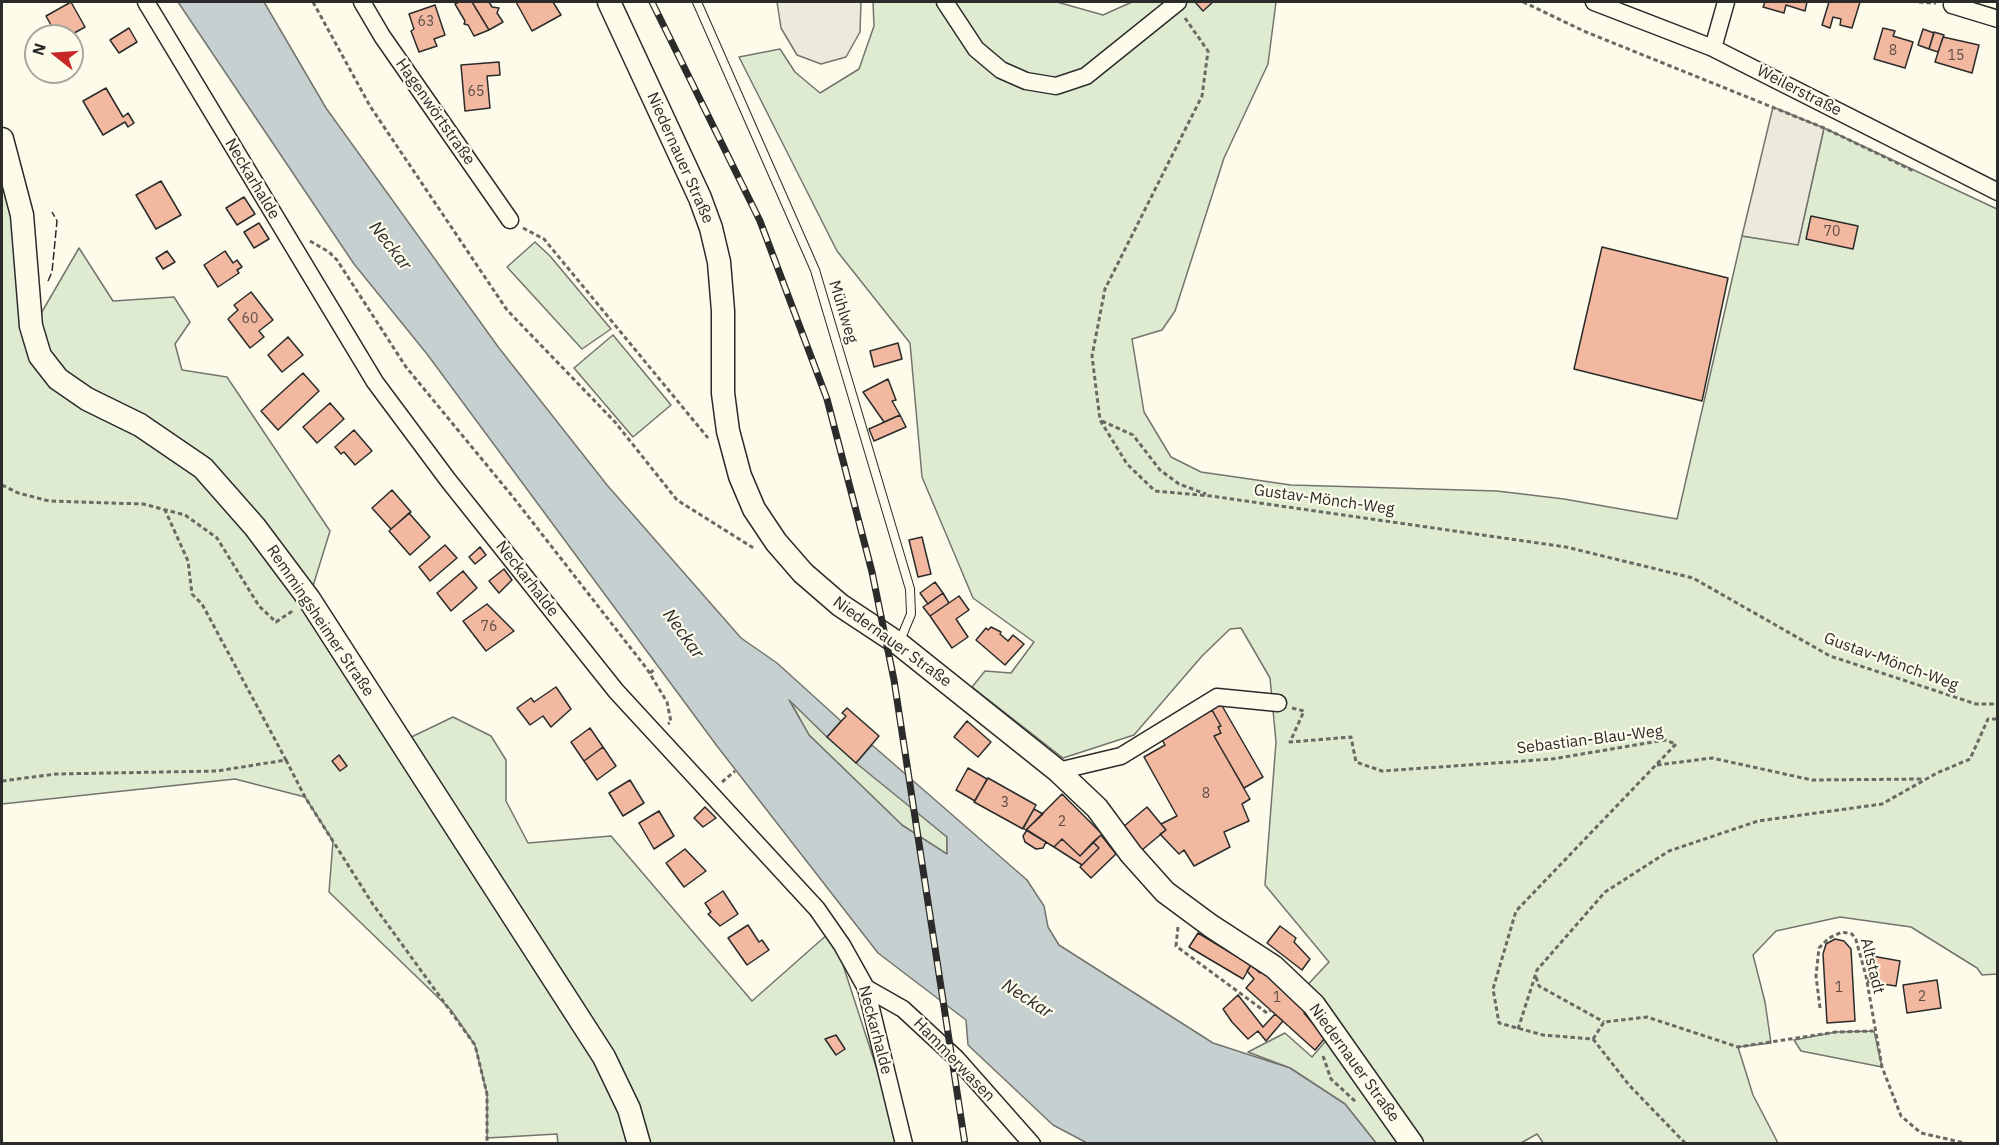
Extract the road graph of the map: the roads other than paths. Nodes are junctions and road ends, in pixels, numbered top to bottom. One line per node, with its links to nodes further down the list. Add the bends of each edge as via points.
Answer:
1 (146, 2): 18 (street, Neckarhalde, via 375,382 616,691 817,909)
2 (362, 2): 14 (street, Hagenwörtstraße)
3 (609, 2): 15 (main road, Niedernauer Straße, via 711,228 719,262 728,431 740,476 754,508 803,573 840,605)
4 (697, 2): 15 (lane, Mühlweg, via 815,270 910,590 911,614)
5 (945, 2): 9 (street, via 976,49 1001,70 1026,81 1056,86 1086,76)
6 (1594, 2): 11 (street, Weilerstraße)
7 (1726, 2): 11 (street)
8 (1954, 2): 10 (street, via 1952,6)
9 (1176, 3)
10 (1998, 19)
11 (1713, 48): 13 (street, Weilerstraße)
12 (2, 140): 19 (main road, Remmingsheimer Straße, via 22,215 32,326 40,356 58,379 87,399 140,425 203,468 255,526 309,599 604,1058 629,1109)
13 (1998, 192)
14 (510, 220)
15 (899, 644): 17 (main road, Niedernauer Straße)
16 (1278, 703): 17 (street, via 1217,697 1120,756)
17 (1058, 771): 22 (main road, Niedernauer Straße, via 1096,808 1165,892 1274,967 1314,1005)
18 (866, 988): 20 (street, Neckarhalde); 21 (street, Hammerwasen, via 903,1009 948,1051)
19 (639, 1143)
20 (903, 1143)
21 (1032, 1143)
22 (1412, 1143)

